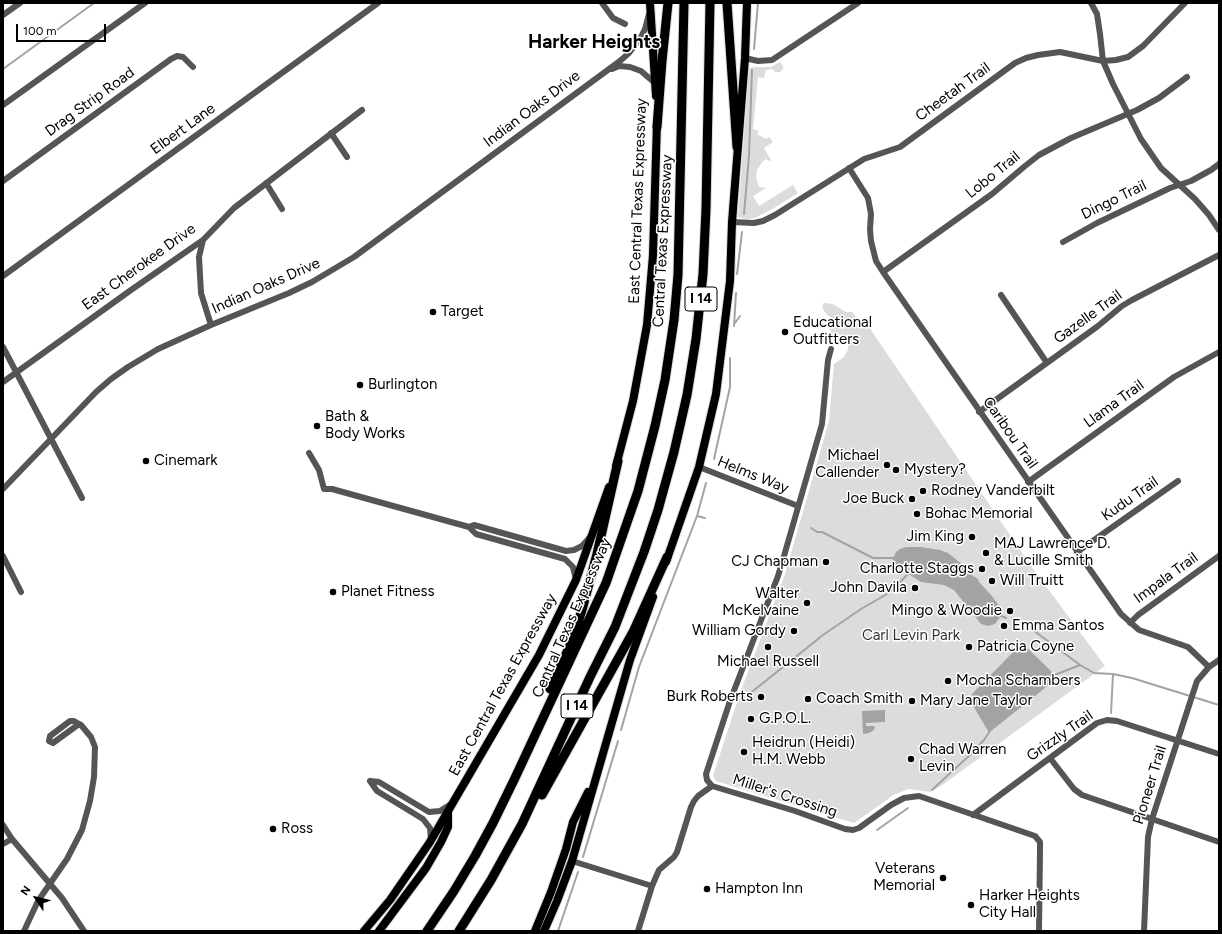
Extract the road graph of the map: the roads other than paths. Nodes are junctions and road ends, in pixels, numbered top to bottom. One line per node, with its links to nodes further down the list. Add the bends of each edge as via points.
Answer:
1 (20, 3): 13 (street)
2 (145, 3): 23 (street)
3 (378, 3): 42 (street, Elbert Lane)
4 (602, 3): 16 (street, via 612,18)
5 (668, 3): 26 (highway)
6 (684, 3): 74 (highway, Central Texas Expressway / I 14, via 678,275 665,380 638,491 606,583)
7 (710, 3): 83 (highway, I 14, via 703,274 696,339 681,422 658,510 615,627)
8 (727, 3): 28 (highway)
9 (747, 3): 17 (main road)
10 (858, 3): 17 (street, via 772,60 758,61)
11 (1092, 3): 18 (street, via 1097,14)
12 (1185, 3): 18 (street, Cheetah Trail, via 1143,46 1128,57)
13 (10, 6): 15 (street)
14 (650, 6): 20 (street, via 645,29 636,45); 22 (main road, East Central Texas Expressway)
15 (3, 15)
16 (625, 24)
17 (745, 58): 28 (main road)
18 (1103, 61): 25 (street); 31 (street, Cheetah Trail, via 1060,52 1026,58 1015,63 900,147 864,159)
19 (193, 67): 32 (street, Drag Strip Road, via 183,57 171,59)
20 (607, 71): 22 (street, via 619,66 630,67 641,71); 44 (street, Indian Oaks Drive, via 354,257 289,293)
21 (1187, 77): 25 (street, Lobo Trail, via 1159,98)
22 (656, 84): 26 (main road, East Central Texas Expressway)
23 (3, 105)
24 (362, 110): 27 (street, East Cherokee Drive)
25 (1128, 114): 34 (street, via 1152,156); 41 (street, Lobo Trail, via 1071,138 1039,155 992,194)
26 (657, 127): 54 (main road, East Central Texas Expressway, via 653,255 647,324 633,401)
27 (331, 133): 29 (street); 33 (street, East Cherokee Drive)
28 (738, 147): 36 (main road)
29 (347, 156)
30 (1219, 164): 34 (street, Dingo Trail, via 1191,181)
31 (849, 168): 36 (street, Cheetah Trail, via 763,221); 41 (street, Caribou Trail, via 870,202 871,241 876,261)
32 (3, 181)
33 (266, 183): 35 (street); 38 (street, East Cherokee Drive, via 234,208)
34 (1179, 185): 37 (street, via 1195,199); 39 (street, Dingo Trail, via 1097,223)
35 (282, 209)
36 (732, 222): 55 (main road, via 730,280 718,387)
37 (1219, 230)
38 (203, 240): 44 (street, via 199,257 201,293); 49 (street, East Cherokee Drive)
39 (1063, 242)
40 (1219, 255): 48 (street, Gazelle Trail, via 1132,300)
41 (883, 272): 51 (street, Caribou Trail)
42 (3, 276)
43 (1001, 295): 48 (street)
44 (211, 325): 52 (street, Indian Oaks Drive, via 158,349 128,367 96,392)
45 (3, 347): 49 (street)
46 (831, 349): 60 (street, Miller's Crossing, via 822,424)
47 (1219, 352): 57 (street, Llama Trail, via 1174,377)
48 (1047, 363): 51 (street, Gazelle Trail)
49 (16, 372): 50 (street, East Cherokee Drive); 52 (street)
50 (3, 382)
51 (980, 412): 57 (street, Caribou Trail)
52 (50, 438): 58 (street, Indian Oaks Drive); 59 (street)
53 (310, 453): 61 (street, via 319,470 324,489 332,489)
54 (618, 462): 62 (main road, East Central Texas Expressway); 74 (highway, via 582,610 572,641 529,736)
55 (699, 467): 60 (street, Helms Way); 66 (main road)
56 (1178, 481): 63 (street, Kudu Trail)
57 (1028, 482): 63 (street, Caribou Trail)
58 (3, 489)
59 (82, 498)
60 (798, 506): 78 (street, Miller's Crossing, via 778,576 730,701 706,774)
61 (470, 527): 62 (street, via 474,524 566,551 582,546); 67 (street, via 476,534 565,560 573,568)
62 (591, 536): 67 (main road, East Central Texas Expressway)
63 (1077, 552): 69 (street, Caribou Trail)
64 (3, 556): 68 (street)
65 (1219, 556): 69 (street, Impala Trail)
66 (667, 557): 77 (main road, via 630,660); 83 (highway, via 636,626 532,814)
67 (576, 580): 79 (main road, East Central Texas Expressway, via 539,655)
68 (21, 592)
69 (1130, 623): 71 (street, Caribou Trail, via 1148,634 1188,647)
70 (1219, 660): 71 (street, Pioneer Trail)
71 (1209, 667): 73 (street, Pioneer Trail, via 1193,689)
72 (79, 724): 72 (street, via 70,721 50,736 49,741 53,743); 90 (street, via 91,737 95,747 90,801 75,846)
73 (1177, 740): 75 (street, Grizzly Trail); 76 (street, Grizzly Trail, via 1107,720 1097,723); 82 (street, Pioneer Trail)
74 (528, 751): 96 (highway, Central Texas Expressway / I 14, via 475,856)
75 (1219, 754)
76 (1050, 758): 81 (street, Grizzly Trail); 82 (street, via 1074,789 1082,795)
77 (595, 780): 89 (main road); 98 (main road, via 573,822 566,849)
78 (712, 786): 81 (street, Miller's Crossing, via 853,830 904,798 919,796); 91 (street, via 694,801 677,852 659,870)
79 (453, 803): 80 (main road, East Central Texas Expressway); 86 (street, via 440,811 429,812 380,782 370,781 376,791 423,819 430,828)
80 (448, 811): 86 (main road, East Central Texas Expressway); 95 (main road, via 448,827 441,842 426,868)
81 (973, 815): 101 (street, Miller's Crossing, via 1028,833 1040,842)
82 (1152, 818): 87 (street); 102 (street, Pioneer Trail, via 1148,837)
83 (522, 824): 97 (highway, I 14)
84 (3, 825): 85 (street)
85 (12, 839): 88 (street); 90 (street)
86 (430, 842): 94 (main road, East Central Texas Expressway, via 390,900)
87 (1219, 842)
88 (3, 844)
89 (572, 861): 91 (street); 99 (main road)
90 (50, 884): 92 (street, via 38,901); 93 (street)
91 (652, 886): 100 (street)
92 (24, 931)
93 (84, 931)
94 (364, 931)
95 (379, 931)
96 (427, 931)
97 (459, 931)
98 (535, 931)
99 (544, 931)
100 (638, 931)
101 (1039, 931)
102 (1144, 931)

